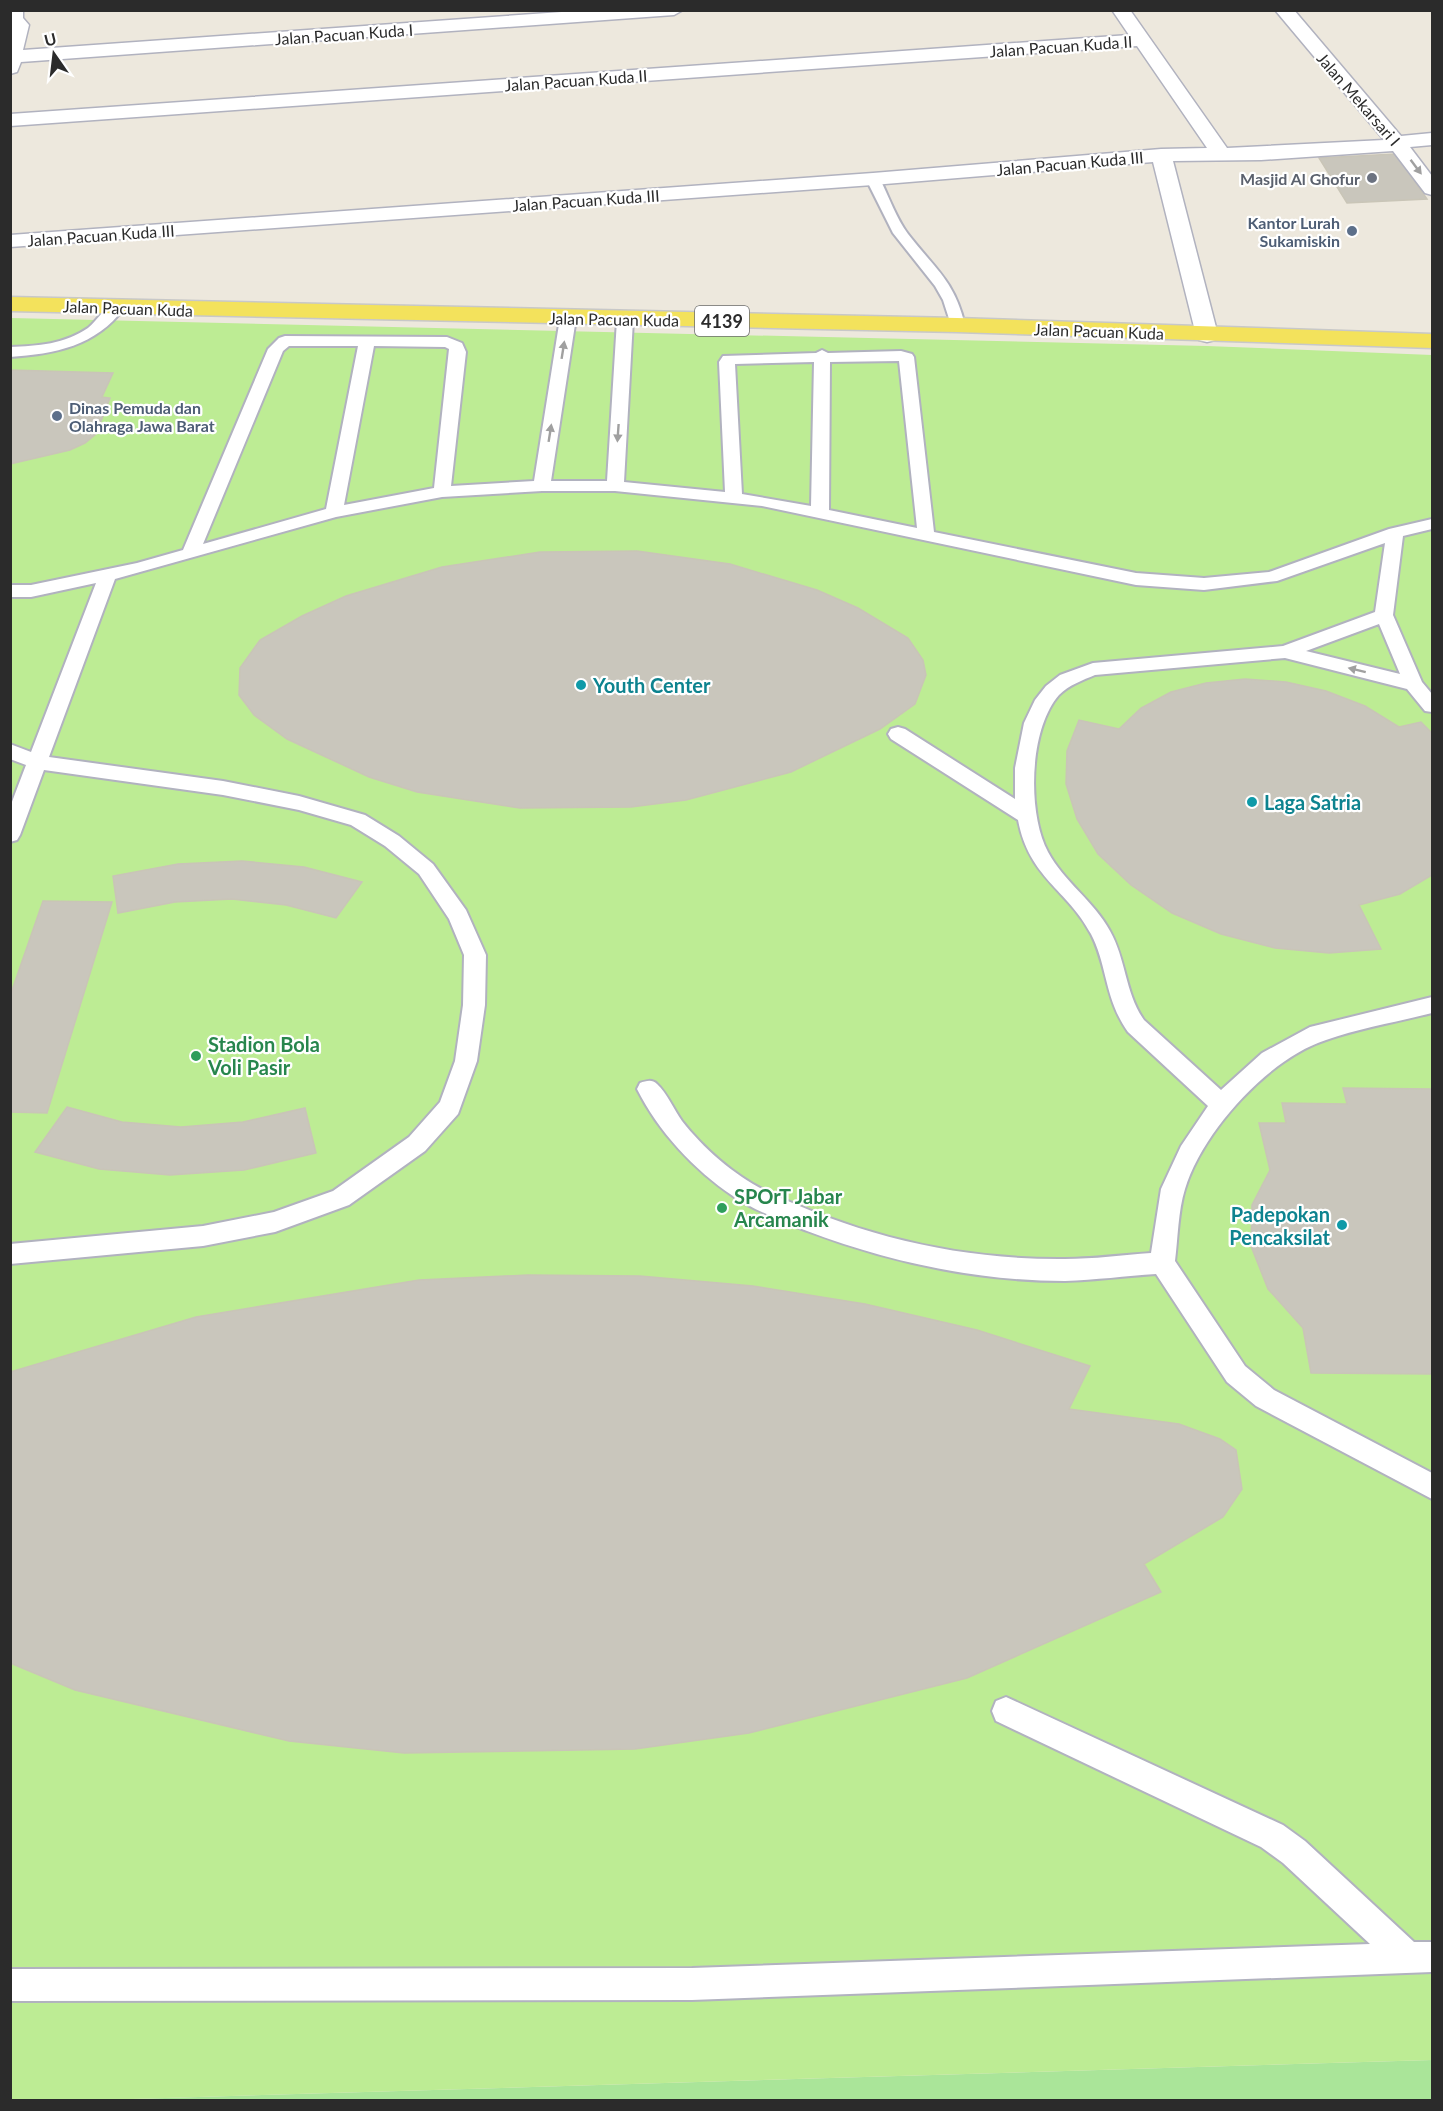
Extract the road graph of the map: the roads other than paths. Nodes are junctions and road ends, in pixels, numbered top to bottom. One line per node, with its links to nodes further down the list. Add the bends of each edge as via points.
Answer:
1 (14, 10): 6 (street, Jalan Pacuan Kuda I, via 20,25)
2 (674, 10): 6 (street, Jalan Pacuan Kuda I)
3 (1121, 10): 5 (street)
4 (1284, 10): 9 (street, Jalan Mekarsari I)
5 (1142, 40): 7 (street, Jalan Pacuan Kuda II); 10 (street)
6 (11, 61)
7 (10, 120)
8 (1432, 139): 9 (street, Jalan Pacuan Kuda III)
9 (1397, 143): 10 (street, Jalan Pacuan Kuda III, via 1261,154); 13 (street, Jalan Mekarsari I, one-way to 13)
10 (1220, 153): 11 (street, Jalan Pacuan Kuda III)
11 (1161, 155): 12 (street, Jalan Pacuan Kuda III); 20 (street, Jalan Pacuan Kuda III)
12 (873, 179): 14 (street, Jalan Pacuan Kuda III); 19 (lane, via 900,233 942,284)
13 (1432, 189)
14 (10, 241)
15 (10, 304): 16 (main road, Jalan Pacuan Kuda / 4139)
16 (116, 308): 17 (main road, Jalan Pacuan Kuda / 4139); 23 (lane, via 105,323 77,341 41,351)
17 (568, 318): 18 (main road, Jalan Pacuan Kuda / 4139); 25 (lane, one-way to 17)
18 (625, 320): 19 (main road, Jalan Pacuan Kuda / 4139); 26 (lane, one-way to 26)
19 (957, 325): 20 (main road, Jalan Pacuan Kuda / 4139)
20 (1207, 335): 22 (main road, Jalan Pacuan Kuda / 4139)
21 (367, 340): 27 (lane, via 447,342 458,348); 29 (lane); 34 (lane, via 291,341 279,345)
22 (1432, 341)
23 (10, 352)
24 (822, 355): 28 (lane, via 728,360); 30 (lane); 33 (lane, via 906,357)
25 (542, 486): 26 (lane); 27 (lane)
26 (615, 486): 28 (lane)
27 (442, 492): 29 (lane)
28 (734, 498): 30 (lane)
29 (334, 512): 34 (lane)
30 (820, 513): 33 (lane)
31 (1432, 524): 32 (lane)
32 (1395, 532): 33 (lane, via 1271,577 1204,584 1136,579); 37 (lane)
33 (926, 535)
34 (190, 553): 35 (lane)
35 (108, 574): 36 (lane, via 31,591); 43 (lane)
36 (10, 591)
37 (1384, 615): 38 (lane); 39 (lane)
38 (1285, 652): 39 (lane, one-way to 38); 44 (lane, via 1127,665 1093,669 1071,677 1052,690 1036,715 1028,747)
39 (1414, 684): 40 (lane)
40 (1432, 706)
41 (898, 734): 44 (lane)
42 (10, 751): 43 (lane)
43 (38, 762): 45 (lane); 49 (lane, via 223,788 358,820 426,869 459,916 475,955 474,1005 466,1061 450,1107 417,1144 341,1198 275,1222 203,1236)
44 (1025, 815): 48 (lane, via 1042,860 1100,929 1126,1014)
45 (10, 835)
46 (1432, 1005): 48 (lane, via 1318,1033 1270,1059)
47 (648, 1089): 50 (lane, via 675,1130 742,1190 851,1238 904,1252 991,1266 1065,1270)
48 (1221, 1104): 50 (lane, via 1189,1153 1173,1189)
49 (10, 1254)
50 (1162, 1263): 51 (lane, via 1248,1386)
51 (1432, 1487)
52 (1006, 1711): 53 (lane, via 1272,1836)
53 (1420, 1958): 54 (lane, via 692,1984)
54 (10, 1985)

